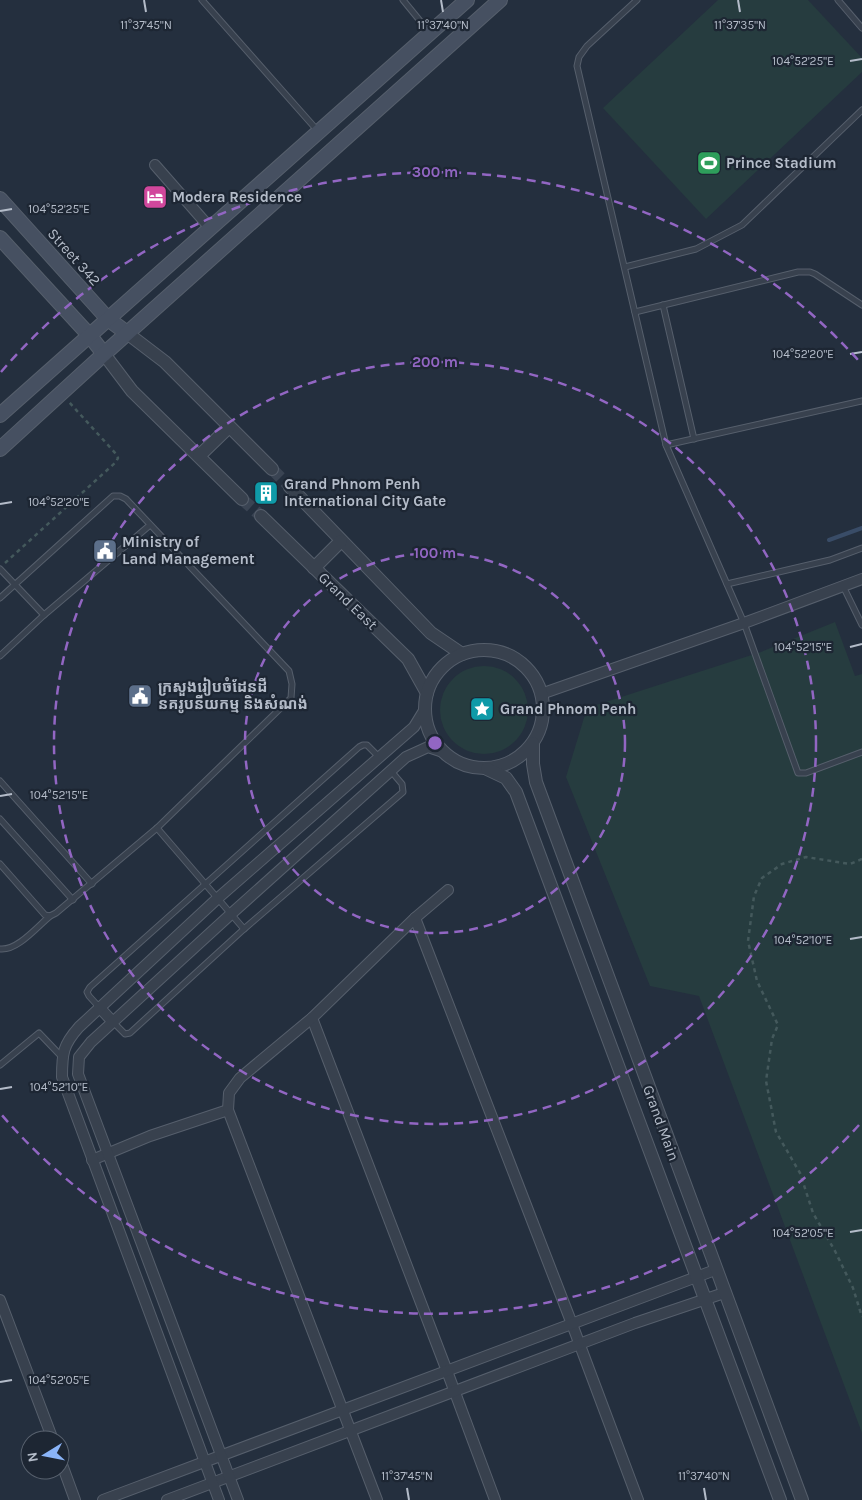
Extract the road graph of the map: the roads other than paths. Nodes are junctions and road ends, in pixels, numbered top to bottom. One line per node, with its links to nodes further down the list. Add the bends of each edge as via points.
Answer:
1 (202, 0): 10 (lane)
2 (403, 0): 8 (lane)
3 (467, 0): 8 (main road)
4 (500, 0): 20 (main road)
5 (637, 0): 15 (lane, via 587,46 579,56 577,66)
6 (838, 0): 7 (lane)
7 (862, 28)
8 (430, 34): 10 (main road)
9 (862, 110): 15 (lane, via 742,225 696,249)
10 (319, 132): 13 (main road)
11 (155, 165): 13 (street)
12 (0, 199): 19 (main road, Street 342)
13 (211, 229): 19 (main road)
14 (0, 238): 21 (main road)
15 (625, 267): 18 (lane)
16 (663, 305): 17 (lane, via 798,272 810,272); 18 (lane); 26 (lane)
17 (862, 305)
18 (635, 312): 27 (lane)
19 (108, 319): 20 (main road, Street 342); 21 (main road)
20 (127, 333): 22 (main road); 25 (street, via 166,362)
21 (90, 336): 22 (main road); 24 (main road)
22 (104, 354): 28 (main road); 29 (street, via 132,392)
23 (862, 401): 26 (lane)
24 (0, 415)
25 (229, 427): 29 (street); 30 (street)
26 (694, 439): 27 (lane)
27 (666, 445): 41 (lane)
28 (0, 449)
29 (199, 456): 32 (street)
30 (272, 469)
31 (290, 487): 35 (street)
32 (242, 498)
33 (261, 516): 37 (street, Grand East)
34 (150, 525): 40 (lane, via 126,499 113,496); 44 (lane); 60 (lane, via 289,671 292,684 290,698)
35 (341, 541): 37 (street); 47 (street, via 431,633)
36 (862, 548): 41 (lane, via 830,560)
37 (314, 568): 49 (street, Grand East, via 408,659)
38 (0, 569): 40 (lane)
39 (862, 579): 42 (street)
40 (14, 584): 43 (lane); 44 (lane)
41 (727, 584): 45 (lane)
42 (843, 586): 45 (street); 46 (lane)
43 (0, 598)
44 (44, 615): 48 (lane)
45 (744, 622): 50 (street); 54 (lane, via 798,773)
46 (862, 625)
47 (462, 654): 49 (street, via 445,664); 50 (street, via 492,650 509,655 523,664)
48 (0, 656)
49 (427, 693): 51 (street)
50 (541, 694): 52 (street, via 543,710)
51 (425, 709): 53 (street, via 428,728); 55 (street, via 414,727)
52 (533, 743): 56 (street, via 508,764); 81 (street, Grand Main, via 536,782)
53 (443, 752): 56 (street, via 467,766); 57 (street, via 428,747 417,751)
54 (862, 752)
55 (379, 757): 63 (lane, via 363,744); 65 (street)
56 (487, 769): 82 (street, Grand Main, via 506,778 516,792)
57 (391, 771): 67 (street); 70 (lane, via 402,784 403,792)
58 (0, 780): 62 (lane)
59 (0, 819): 66 (lane)
60 (157, 828): 62 (lane); 63 (lane)
61 (0, 864): 68 (lane, via 45,915)
62 (92, 884): 66 (lane)
63 (206, 884): 65 (lane); 72 (lane, via 90,987 87,992)
64 (448, 890): 69 (street)
65 (218, 898): 67 (lane); 72 (street)
66 (73, 900): 68 (lane)
67 (231, 914): 70 (lane); 74 (street)
68 (50, 916): 71 (lane, via 15,947)
69 (415, 918): 73 (street); 86 (street)
70 (244, 929): 74 (lane, via 130,1033 121,1032)
71 (0, 949)
72 (99, 1007): 74 (street); 75 (street, via 67,1041)
73 (312, 1018): 78 (street, via 240,1078 229,1093); 88 (street)
74 (113, 1022): 76 (street, via 91,1042)
75 (62, 1058): 76 (street); 77 (lane, via 39,1033); 80 (street, via 62,1077)
76 (78, 1062): 79 (street, via 78,1074)
77 (0, 1065)
78 (228, 1110): 79 (street); 90 (street)
79 (108, 1154): 80 (street); 93 (street)
80 (92, 1160): 94 (street)
81 (715, 1270): 82 (street); 83 (street, Grand Main)
82 (697, 1277): 85 (street, Grand Main); 86 (street)
83 (724, 1292): 85 (street); 107 (street, Grand Main)
84 (0, 1300): 91 (street)
85 (705, 1300): 87 (street); 106 (street, Grand Main)
86 (572, 1324): 87 (street); 88 (street)
87 (580, 1344): 89 (street); 105 (street)
88 (448, 1370): 89 (street); 90 (street)
89 (455, 1391): 92 (street); 104 (street)
90 (343, 1410): 92 (street); 93 (street)
91 (49, 1430)
92 (351, 1430): 95 (street); 103 (street)
93 (221, 1456): 94 (street); 95 (street)
94 (205, 1462): 97 (street); 99 (street)
95 (229, 1476): 97 (street); 102 (street)
96 (68, 1480): 98 (street)
97 (213, 1483): 100 (street); 101 (street)
98 (75, 1500)
99 (103, 1500)
100 (167, 1500)
101 (219, 1500)
102 (238, 1500)
103 (377, 1500)
104 (495, 1500)
105 (638, 1500)
106 (780, 1500)
107 (802, 1500)

